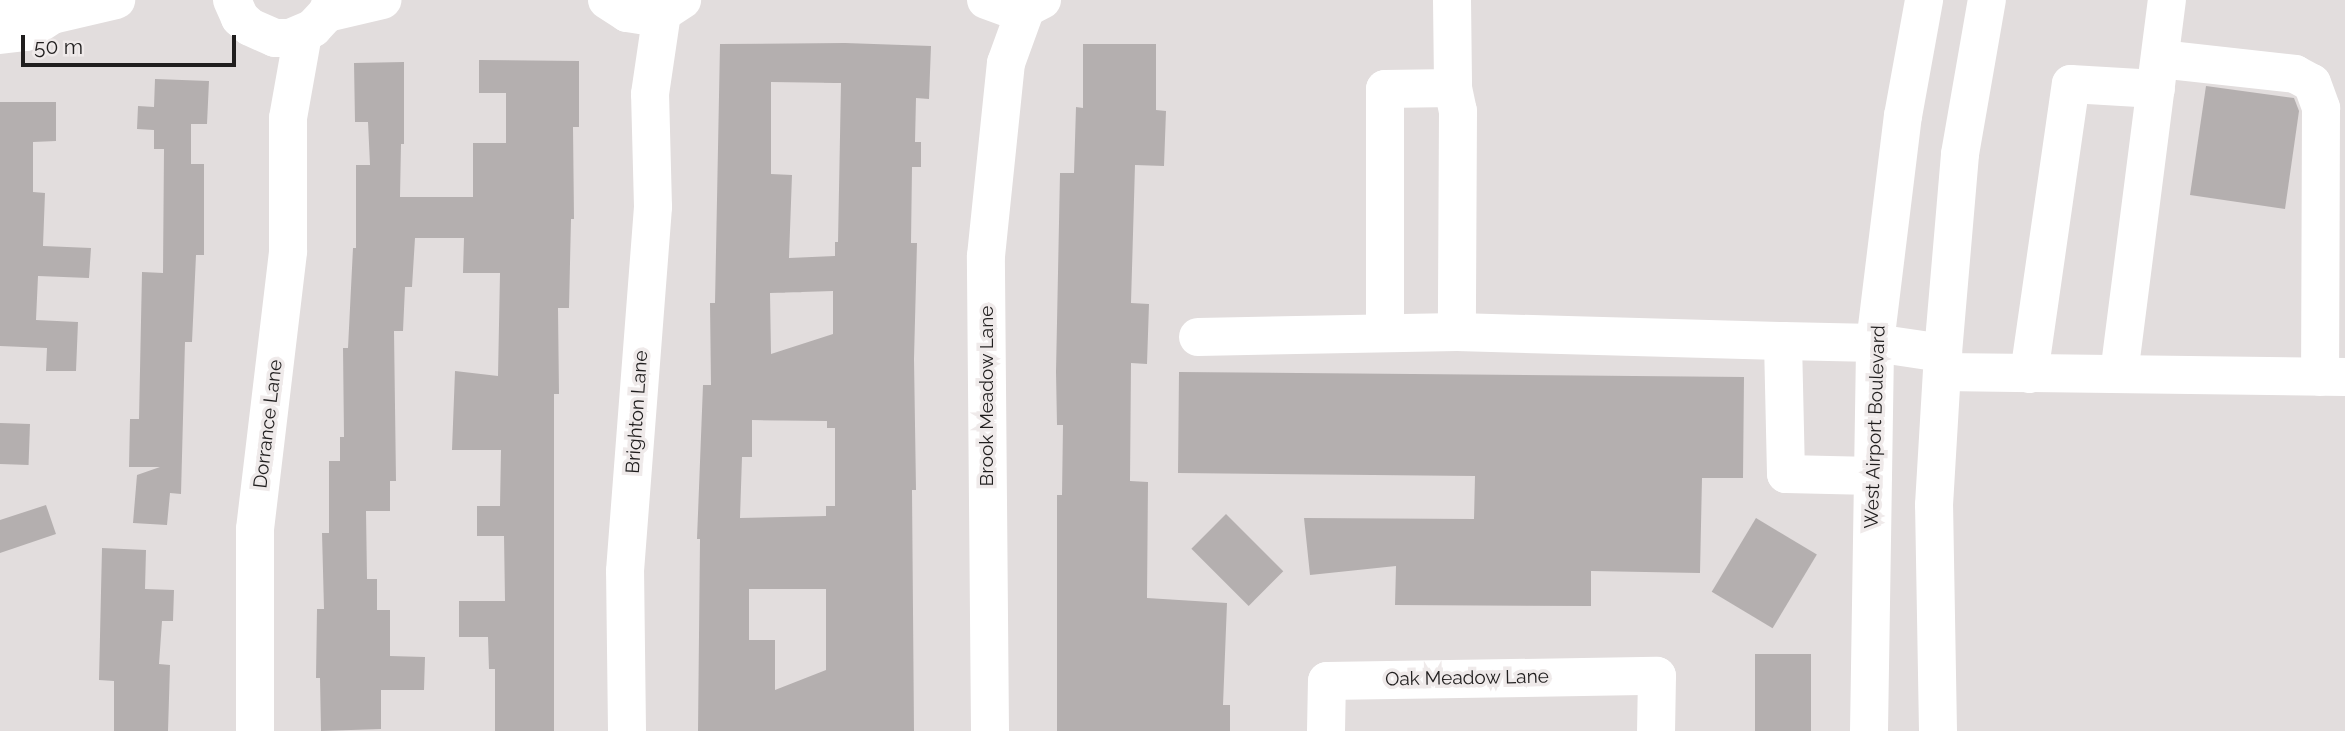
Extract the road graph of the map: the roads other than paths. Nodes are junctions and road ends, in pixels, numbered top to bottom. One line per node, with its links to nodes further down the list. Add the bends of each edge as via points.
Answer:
1 (29, 0): 10 (street)
2 (116, 0): 13 (street, via 52,15 26,32)
3 (382, 0): 12 (street)
4 (1452, 0): 16 (street)
5 (1924, 0): 22 (street, West Airport Boulevard, via 1903,116)
6 (1987, 0): 23 (street, via 1960,153)
7 (2167, 0): 15 (street)
8 (228, 2): 14 (street)
9 (1011, 3): 30 (street, Brook Meadow Lane, via 986,256)
10 (0, 4)
11 (645, 7): 29 (street, Brighton Lane, via 653,207 625,571)
12 (321, 16): 14 (street, via 282,38); 17 (street, Dorrance Lane)
13 (0, 35)
14 (262, 35): 17 (street, Dorrance Lane)
15 (2158, 74): 24 (street, via 2071,84); 25 (street); 26 (street, via 2295,74 2312,83 2321,107)
16 (1453, 88): 18 (street, via 1458,111); 19 (street, via 1385,89)
17 (288, 118): 28 (street, Dorrance Lane, via 288,251 255,529)
18 (1457, 332): 19 (street); 21 (street)
19 (1385, 333): 20 (street)
20 (1198, 337)
21 (1783, 341): 22 (street); 27 (street, via 1786,474)
22 (1875, 343): 23 (street); 27 (street, West Airport Boulevard)
23 (1943, 363): 24 (street); 34 (street, via 1934,505)
24 (2029, 374): 25 (street)
25 (2119, 374): 26 (street)
26 (2333, 377)
27 (1873, 476): 33 (street, West Airport Boulevard)
28 (255, 731)
29 (627, 731)
30 (990, 731)
31 (1326, 731): 32 (street, Oak Meadow Lane, via 1327,681 1657,676)
32 (1656, 731)
33 (1869, 731)
34 (1938, 731)

